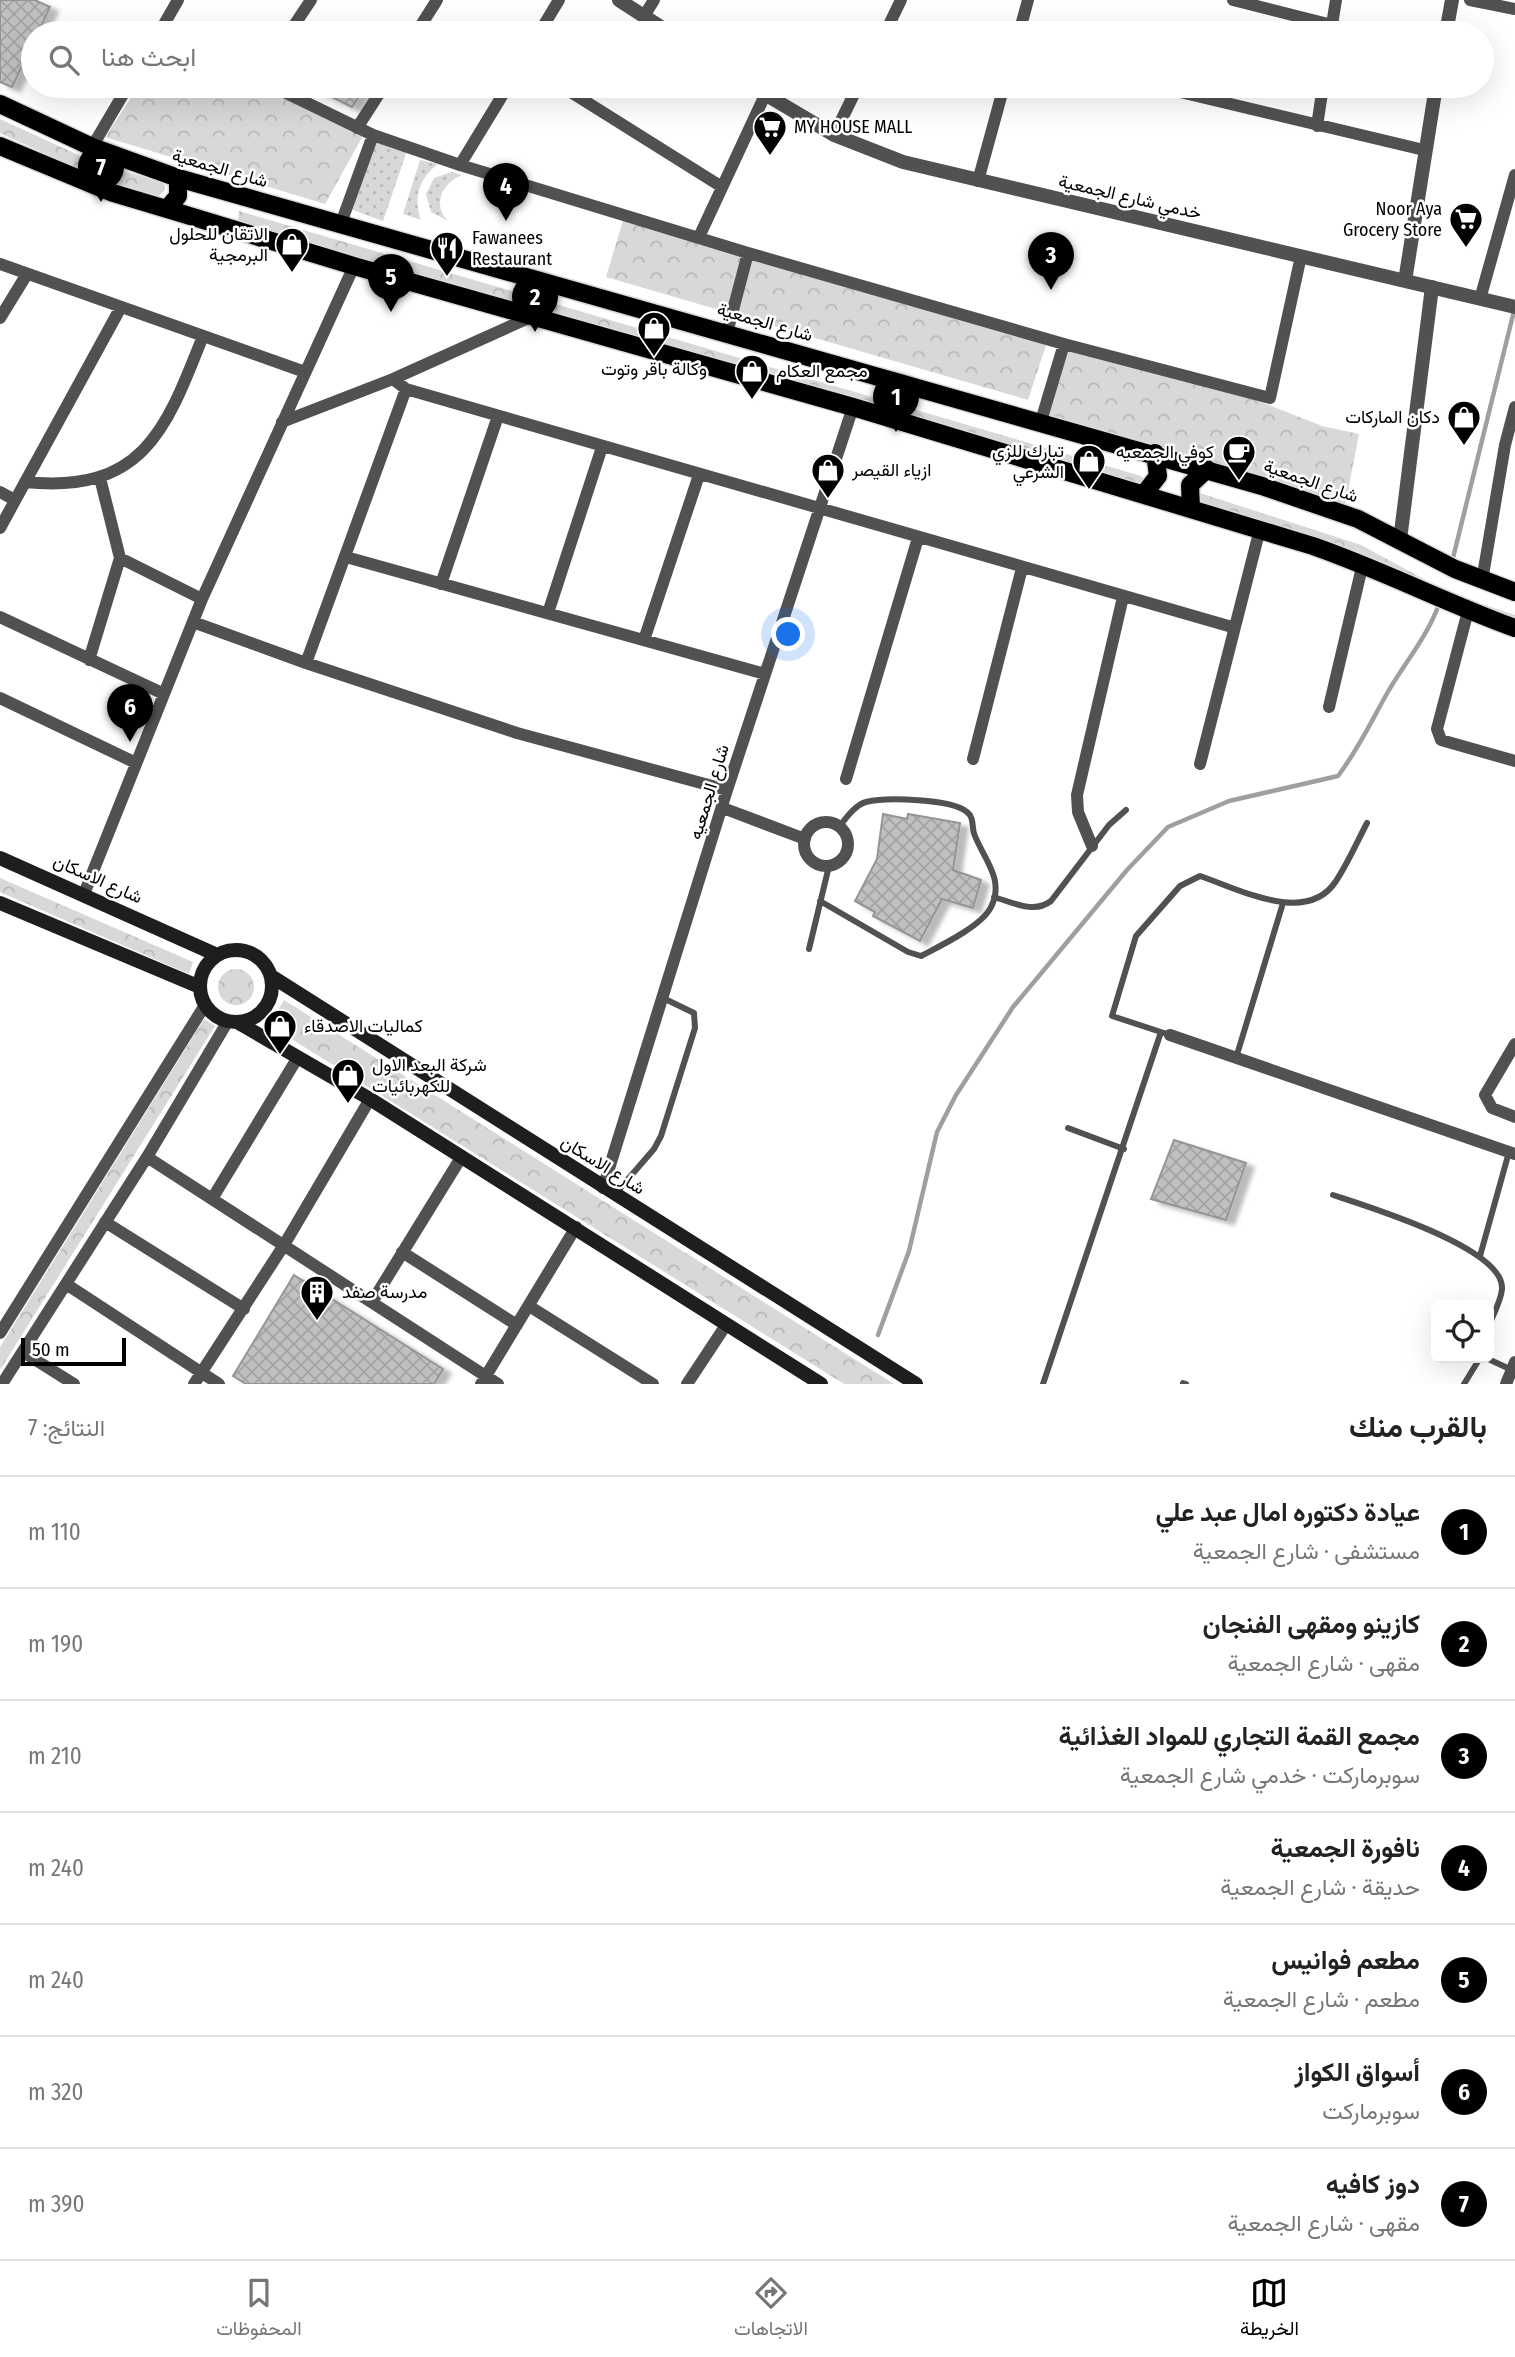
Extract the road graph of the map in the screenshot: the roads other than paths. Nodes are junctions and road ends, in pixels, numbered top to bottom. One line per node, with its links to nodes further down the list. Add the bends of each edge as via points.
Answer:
1 (177, 0): 15 (street)
2 (311, 0): 16 (street)
3 (437, 0): 17 (street)
4 (559, 0): 18 (street)
5 (620, 0): 14 (street)
6 (654, 0): 14 (street)
7 (901, 0): 20 (street)
8 (1028, 0): 21 (street)
9 (1233, 0): 22 (street)
10 (1336, 0): 23 (street)
11 (1452, 0): 24 (street)
12 (1471, 0): 13 (street)
13 (1515, 9)
14 (644, 16): 19 (street)
15 (168, 21)
16 (297, 21)
17 (424, 21)
18 (546, 21)
19 (652, 21)
20 (891, 21)
21 (1022, 21)
22 (1304, 21)
23 (1332, 21)
24 (1448, 21)
25 (121, 98): 43 (street)
26 (296, 98): 39 (street)
27 (376, 98): 39 (street)
28 (501, 98): 45 (street)
29 (580, 98): 49 (street)
30 (764, 98): 49 (street)
31 (770, 98): 41 (street, خدمي شارع الجمعية)
32 (852, 98): 41 (street)
33 (1001, 98): 48 (street)
34 (1204, 98): 38 (street)
35 (1321, 98): 38 (street)
36 (1434, 98): 44 (street)
37 (0, 104): 43 (main road, شارع الجمعية)
38 (1317, 126): 44 (street)
39 (357, 128): 40 (street)
40 (373, 135): 45 (street); 52 (street)
41 (834, 135): 48 (street, خدمي شارع الجمعية, via 903,162)
42 (0, 146): 51 (main road, via 90,184)
43 (92, 147): 47 (main road, شارع الجمعية)
44 (1424, 150): 60 (street)
45 (460, 165): 54 (street)
46 (1515, 175): 62 (street)
47 (178, 178): 50 (main road, شارع الجمعية); 51 (main road, via 178,195)
48 (978, 181): 56 (street, خدمي شارع الجمعية)
49 (722, 187): 54 (street)
50 (247, 197): 52 (main road, شارع الجمعية); 53 (main road, via 234,211)
51 (167, 209): 53 (main road)
52 (340, 226): 67 (main road, شارع الجمعية)
53 (234, 229): 58 (main road)
54 (699, 237): 55 (street)
55 (748, 253): 67 (street); 69 (street)
56 (1301, 256): 60 (street, خدمي شارع الجمعية); 69 (street, via 1270,398)
57 (0, 264): 59 (street)
58 (354, 266): 65 (main road); 70 (street)
59 (27, 274): 63 (street); 66 (street)
60 (1405, 281): 61 (street, خدمي شارع الجمعية)
61 (1432, 288): 62 (street, خدمي شارع الجمعية); 93 (street)
62 (1480, 299): 64 (street, خدمي شارع الجمعية)
63 (121, 307): 68 (street); 84 (street)
64 (1515, 307)
65 (533, 316): 71 (street); 73 (main road)
66 (0, 318)
67 (727, 333): 76 (main road, شارع الجمعية)
68 (203, 336): 70 (street); 83 (street, via 165,426 127,464)
69 (1064, 344): 76 (street)
70 (305, 372): 77 (street)
71 (393, 379): 72 (street); 77 (street)
72 (406, 389): 75 (street); 94 (street)
73 (853, 407): 86 (main road); 89 (street, شارع الجمعيه)
74 (1515, 407): 78 (street)
75 (498, 416): 79 (street); 99 (street)
76 (1041, 421): 80 (main road, شارع الجمعية)
77 (282, 422): 102 (street)
78 (1510, 446): 98 (street)
79 (602, 447): 82 (street); 104 (street)
80 (1155, 453): 81 (main road, شارع الجمعية); 86 (main road, via 1158,476)
81 (1206, 469): 88 (main road, via 1191,485); 93 (main road, شارع الجمعية, via 1358,519)
82 (699, 475): 89 (street); 109 (street)
83 (100, 478): 84 (street, via 55,485); 95 (street)
84 (25, 482): 87 (street)
85 (0, 492): 87 (street)
86 (1144, 494): 88 (main road)
87 (15, 500): 90 (street)
88 (1191, 508): 91 (main road)
89 (817, 509): 92 (street); 112 (street, شارع الجمعيه)
90 (0, 528)
91 (1260, 529): 96 (main road); 107 (street)
92 (918, 538): 97 (street); 120 (street)
93 (1400, 540): 98 (main road, شارع الجمعية)
94 (346, 557): 99 (street); 111 (street)
95 (120, 558): 102 (street); 110 (street)
96 (1363, 563): 103 (main road); 115 (street)
97 (1022, 568): 101 (street); 116 (street)
98 (1482, 581): 100 (main road, شارع الجمعية)
99 (441, 584): 104 (street)
100 (1515, 592)
101 (1123, 597): 107 (street); 127 (street, via 1077,795 1078,812)
102 (202, 599): 106 (street)
103 (1468, 611): 108 (main road); 117 (street, via 1437,729 1441,740)
104 (548, 613): 109 (street)
105 (0, 617): 110 (street)
106 (193, 622): 111 (street); 113 (street)
107 (1232, 627): 119 (street)
108 (1515, 628)
109 (644, 640): 112 (street)
110 (89, 660): 113 (street)
111 (306, 663): 121 (street, via 517,733)
112 (765, 674): 121 (street, شارع الجمعيه)
113 (164, 694): 118 (street)
114 (0, 698): 118 (street)
115 (1329, 707)
116 (974, 759)
117 (1515, 761)
118 (136, 763): 130 (street)
119 (1200, 764)
120 (846, 779)
121 (727, 790): 122 (street, شارع الجمعيه)
122 (723, 808): 126 (street); 139 (street, شارع الجمعيه)
123 (1126, 810): 127 (lane)
124 (1367, 823): 133 (lane, via 1336,883 1320,898)
125 (839, 827): 126 (street, via 816,825); 129 (street, via 846,836 847,851); 131 (lane, via 867,802 901,799 966,810 991,866)
126 (805, 839): 129 (street, via 804,849 811,861)
127 (1092, 846): 131 (lane, via 1043,908)
128 (0, 858): 130 (main road, شارع الاسكان)
129 (830, 866): 132 (lane)
130 (84, 894): 136 (main road, شارع الاسكان)
131 (995, 897): 132 (lane, via 991,909 975,924 921,956)
132 (820, 901): 135 (lane)
133 (1283, 902): 142 (lane, via 1200,876 1180,886 1136,936 1112,1016); 145 (lane)
134 (0, 903): 138 (main road)
135 (809, 948)
136 (217, 955): 137 (main road, via 244,951 261,960); 138 (main road, via 204,969)
137 (271, 976): 141 (main road, via 271,994 262,1011 246,1021); 153 (main road, شارع الاسكان)
138 (200, 987): 140 (main road)
139 (663, 998): 153 (street, شارع الجمعيه); 153 (lane, via 694,1013 695,1027 661,1136 654,1149)
140 (205, 1005): 141 (main road); 168 (street)
141 (232, 1021): 144 (main road); 152 (street)
142 (1165, 1033): 145 (street); 149 (lane)
143 (1515, 1044): 147 (street, via 1485,1095 1492,1108)
144 (298, 1057): 146 (main road); 155 (street)
145 (1236, 1058): 150 (street)
146 (370, 1100): 151 (main road); 158 (street)
147 (1515, 1117)
148 (1069, 1128): 149 (lane)
149 (1124, 1149): 183 (lane)
150 (1512, 1153): 160 (lane)
151 (462, 1156): 157 (main road); 159 (street)
152 (147, 1157): 155 (street); 156 (street)
153 (609, 1191): 182 (main road, شارع الاسكان)
154 (1333, 1195): 160 (lane)
155 (212, 1199): 158 (street)
156 (106, 1222): 161 (street); 164 (street)
157 (576, 1227): 163 (street); 167 (main road)
158 (284, 1245): 162 (street); 164 (street)
159 (402, 1252): 162 (street); 166 (street)
160 (1480, 1256): 165 (lane, via 1496,1271 1502,1289)
161 (66, 1284): 169 (street); 173 (street)
162 (372, 1302): 174 (street)
163 (529, 1306): 166 (street); 179 (street)
164 (244, 1309): 173 (street)
165 (1494, 1311)
166 (517, 1325): 174 (street)
167 (726, 1325): 180 (street); 181 (main road)
168 (0, 1333)
169 (23, 1352): 175 (street); 176 (street)
170 (1494, 1360): 172 (lane)
171 (1477, 1363): 184 (lane)
172 (1513, 1366): 185 (street)
173 (198, 1379): 177 (street)
174 (483, 1380): 178 (street)
175 (2, 1384)
176 (74, 1384)
177 (219, 1384)
178 (498, 1384)
179 (653, 1384)
180 (687, 1384)
181 (821, 1384)
182 (916, 1384)
183 (1043, 1384)
184 (1464, 1384)
185 (1506, 1384)

